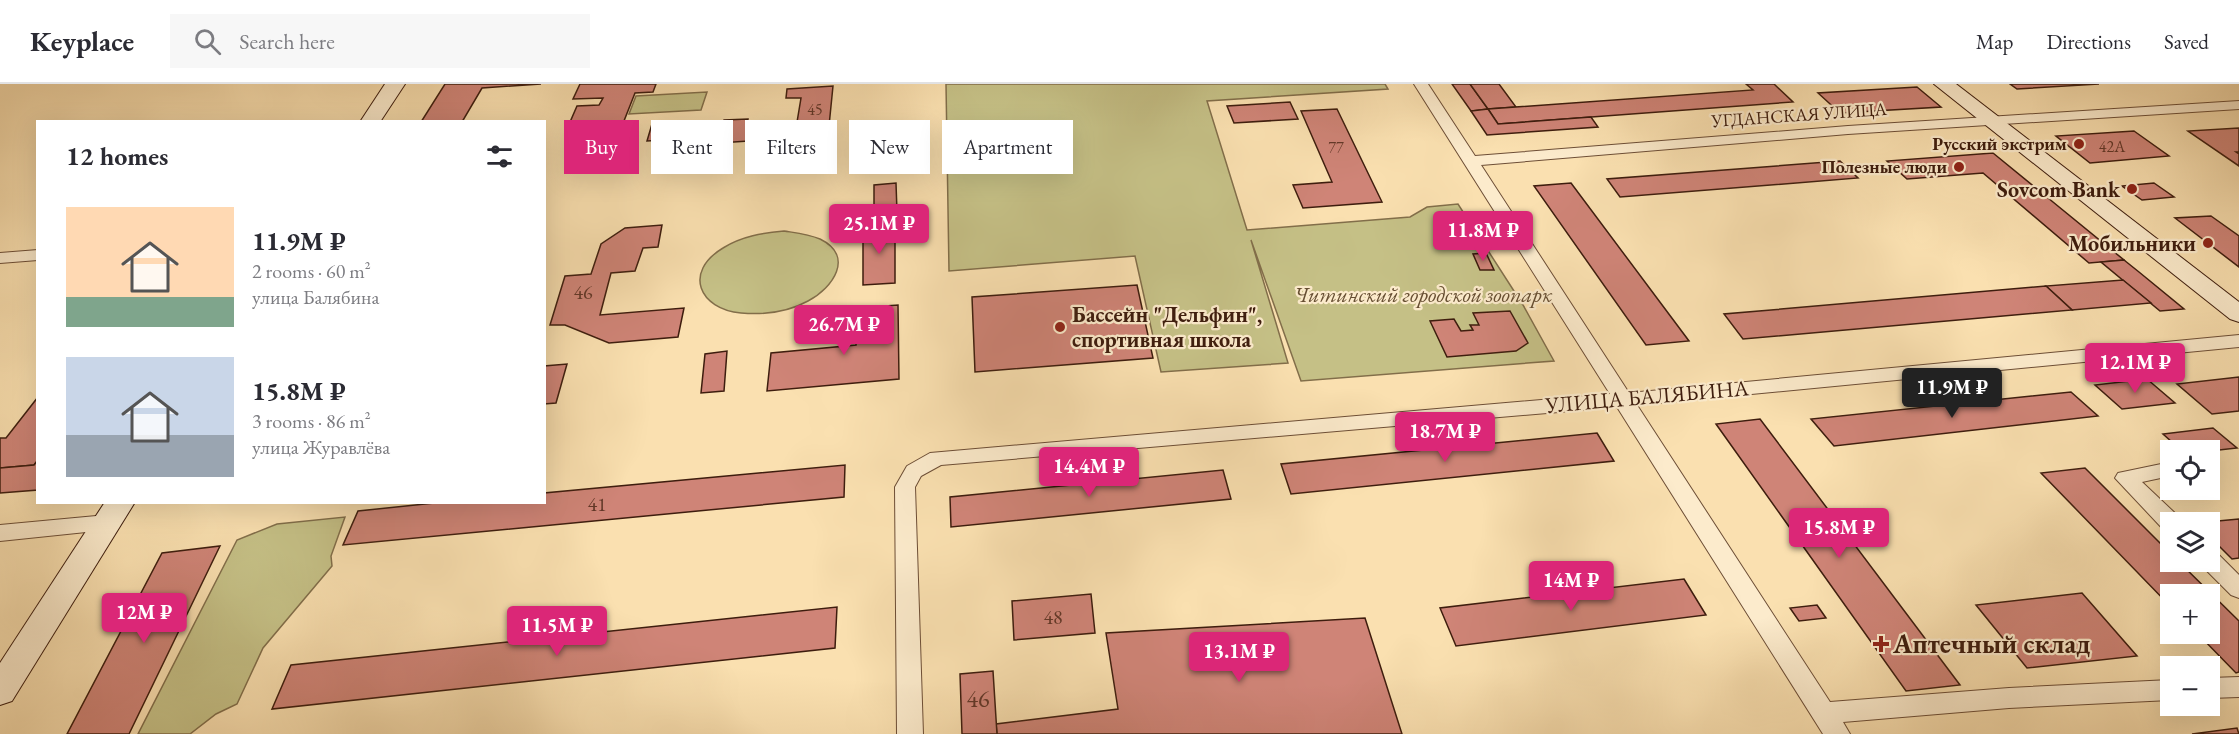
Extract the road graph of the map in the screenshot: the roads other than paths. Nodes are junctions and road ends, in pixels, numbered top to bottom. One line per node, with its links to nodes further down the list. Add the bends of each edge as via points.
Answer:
1 (395, 84): 5 (main road)
2 (1422, 84): 7 (street)
3 (1944, 84): 6 (main road)
4 (2239, 105): 6 (street, УГДАНСКАЯ УЛИЦА)
5 (371, 120)
6 (1993, 122): 7 (street, УГДАНСКАЯ УЛИЦА); 10 (main road)
7 (1470, 161): 12 (street)
8 (36, 255): 9 (street)
9 (0, 258)
10 (2239, 314)
11 (2239, 340): 12 (street, УЛИЦА БАЛЯБИНА)
12 (1622, 399): 23 (street); 24 (street, УЛИЦА БАЛЯБИНА, via 937,458 914,471 905,487)
13 (2160, 471): 14 (street, via 2125,478)
14 (2160, 512)
15 (114, 513): 16 (street); 22 (main road)
16 (0, 533)
17 (2220, 570): 18 (street)
18 (2239, 589)
19 (2239, 687): 20 (street)
20 (2220, 688)
21 (2160, 690): 23 (street)
22 (0, 691)
23 (1824, 713): 25 (street)
24 (910, 734)
25 (1837, 734)

